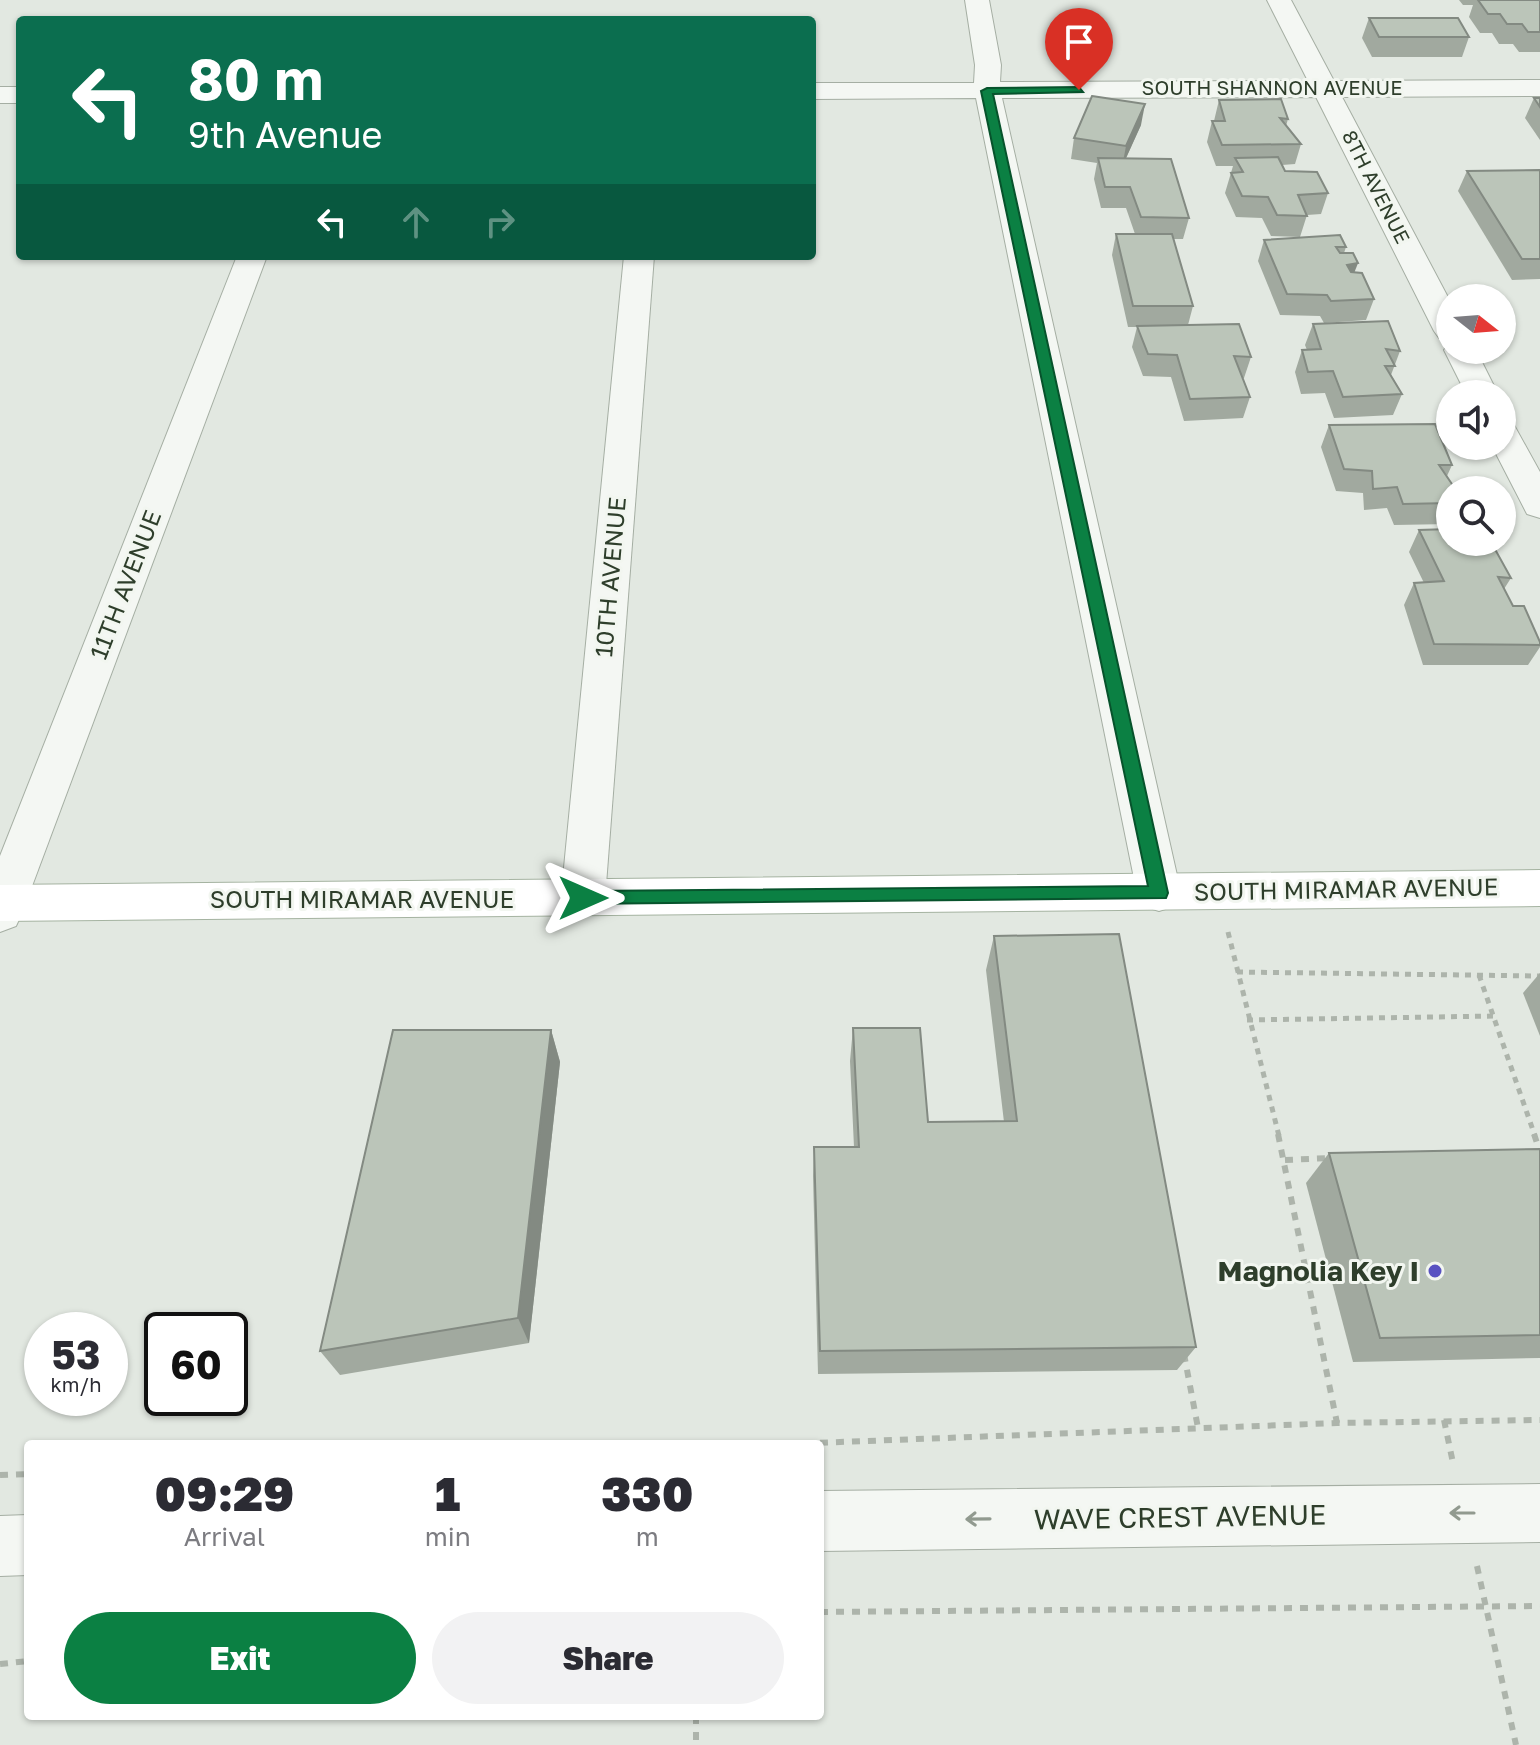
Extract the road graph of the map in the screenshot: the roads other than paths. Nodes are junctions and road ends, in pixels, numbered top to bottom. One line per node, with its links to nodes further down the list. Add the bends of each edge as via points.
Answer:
1 (977, 0): 6 (street)
2 (1279, 0): 3 (street, 8TH AVENUE)
3 (1324, 87): 4 (street, SOUTH SHANNON AVENUE); 6 (street, SOUTH SHANNON AVENUE); 9 (street, 8TH AVENUE)
4 (1540, 88)
5 (816, 91): 6 (street, SOUTH SHANNON AVENUE)
6 (987, 91): 13 (street)
7 (250, 260): 15 (street, 11TH AVENUE)
8 (639, 260): 14 (street, 10TH AVENUE)
9 (1436, 304)
10 (1516, 459): 11 (street)
11 (1540, 506)
12 (1540, 888): 13 (main road, SOUTH MIRAMAR AVENUE)
13 (1159, 893): 14 (main road, SOUTH MIRAMAR AVENUE)
14 (583, 898): 15 (main road, SOUTH MIRAMAR AVENUE)
15 (1, 906)
16 (1540, 1513): 17 (street, WAVE CREST AVENUE, one-way to 17)
17 (824, 1521)
18 (24, 1545): 19 (street)
19 (0, 1546)

